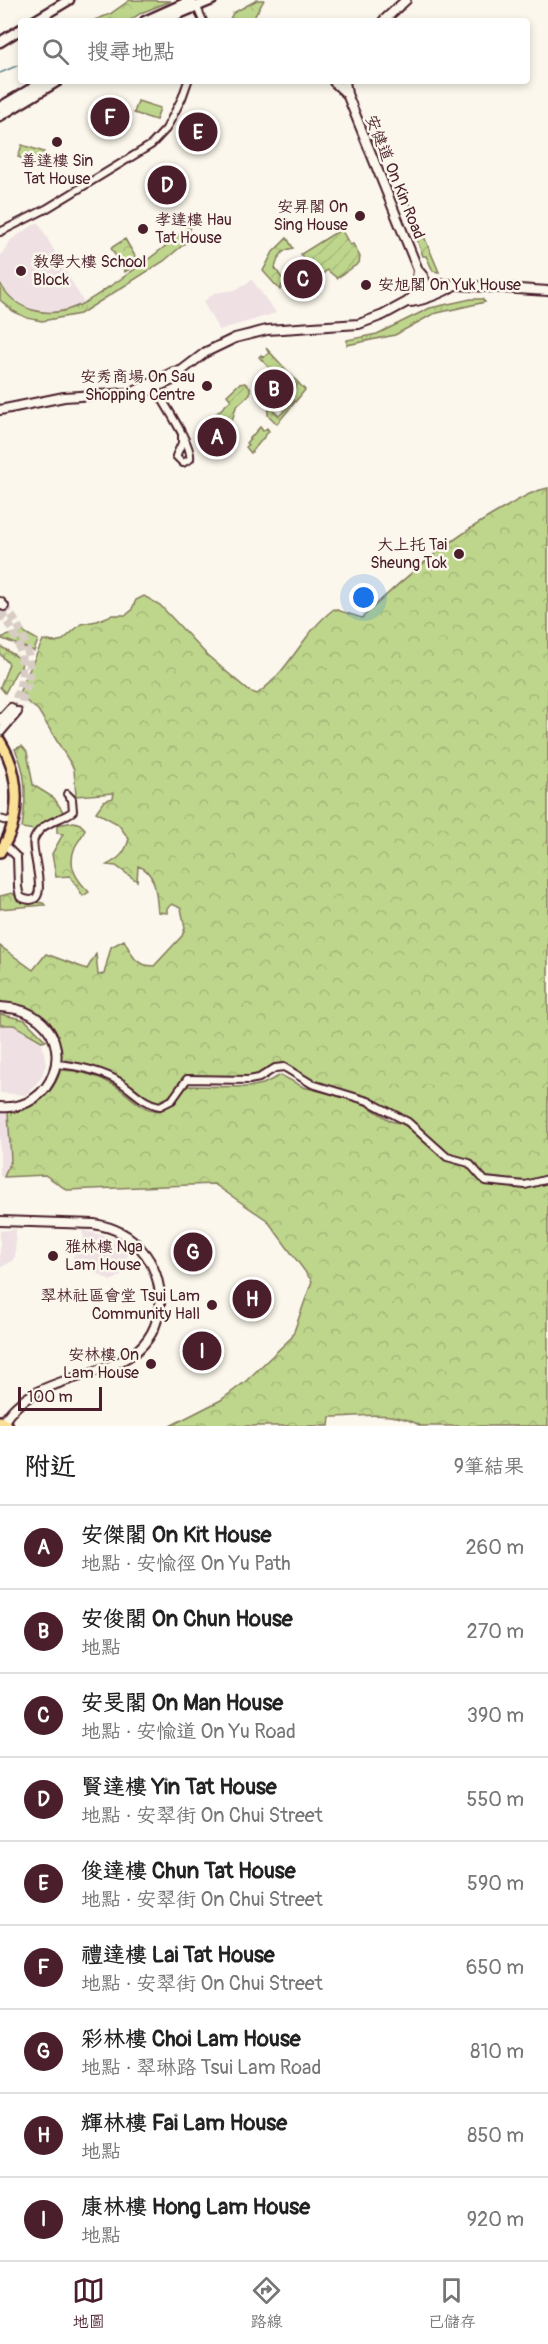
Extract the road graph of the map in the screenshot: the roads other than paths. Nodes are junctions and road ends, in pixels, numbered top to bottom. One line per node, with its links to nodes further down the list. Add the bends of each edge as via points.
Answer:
1 (69, 0): 5 (main road)
2 (212, 0): 4 (main road)
3 (406, 0): 9 (street)
4 (194, 2): 6 (main road); 7 (main road); 8 (street)
5 (39, 18)
6 (153, 18)
7 (167, 18)
8 (201, 18)
9 (386, 18)
10 (18, 31): 11 (main road)
11 (0, 42)
12 (39, 84): 18 (main road)
13 (53, 84): 19 (main road)
14 (187, 84): 20 (street, via 166,129 151,145)
15 (337, 84): 17 (street, 安健道 On Kin Road)
16 (345, 84): 17 (street, 安健道 On Kin Road)
17 (347, 94): 24 (street, 安健道 On Kin Road)
18 (0, 106)
19 (0, 116)
20 (10, 229): 21 (street); 22 (street)
21 (0, 232)
22 (0, 239)
23 (548, 291): 24 (street, via 447,284)
24 (427, 292): 25 (street, via 411,296 376,319 350,326 246,334 216,346 181,370 176,378)
25 (156, 385): 26 (street, via 141,393 64,397); 27 (street)
26 (0, 410)
27 (182, 436): 28 (street); 29 (street)
28 (179, 449): 29 (street); 29 (street, via 176,456 181,462 190,459)
29 (190, 452)
30 (0, 720): 31 (street, via 14,710)
31 (0, 733): 33 (main road, via 7,746)
32 (0, 741): 33 (main road)
33 (3, 752): 36 (main road, via 16,792)
34 (67, 794): 37 (street, via 72,799 73,811 44,826 33,842 40,881 34,898 20,897 17,857)
35 (0, 819): 36 (street)
36 (14, 823): 37 (main road)
37 (2, 849)
38 (0, 1006): 39 (street, via 26,1012 41,1022 55,1046)
39 (56, 1064): 40 (street, via 50,1083 37,1097 21,1105); 41 (street, via 105,1075 160,1106 171,1100 187,1079 249,1080 284,1067 309,1083 364,1099 406,1121 447,1157 471,1164 485,1181 525,1185)
40 (0, 1107)
41 (548, 1179)
42 (0, 1221): 43 (street, via 77,1222 109,1227 144,1251 157,1278 160,1300 157,1319 145,1342 131,1356 52,1383 21,1400)
43 (3, 1423)

